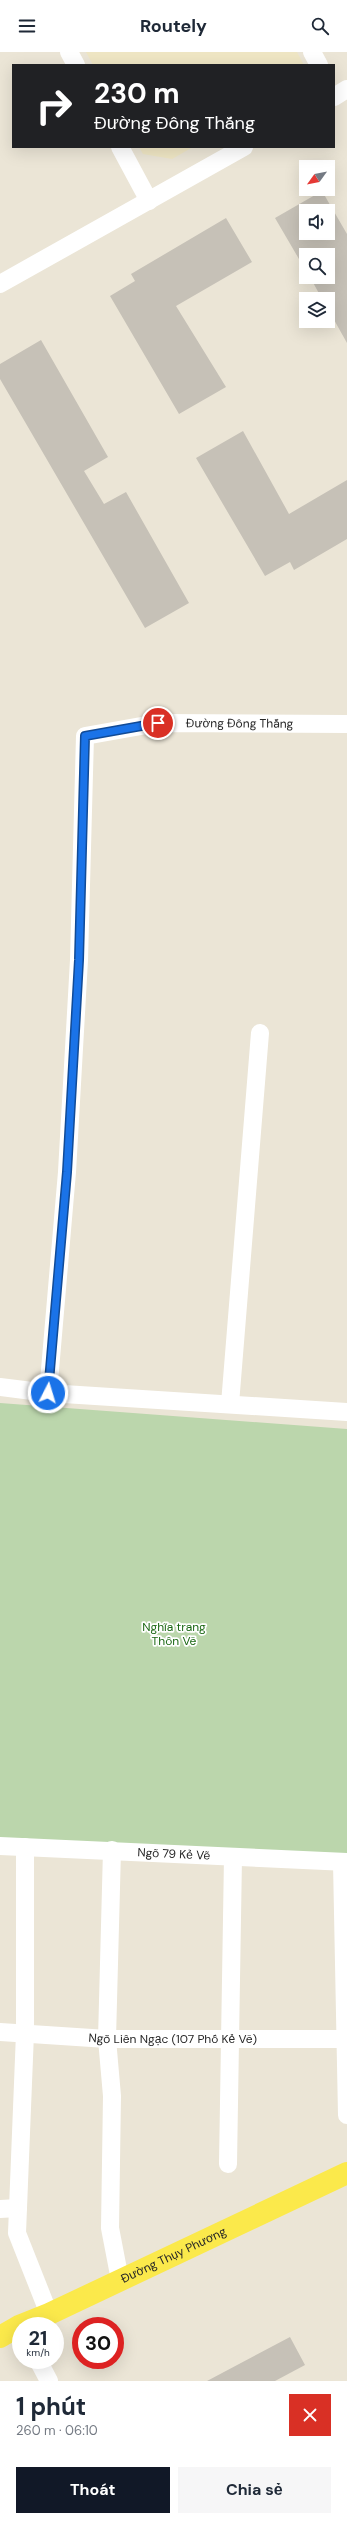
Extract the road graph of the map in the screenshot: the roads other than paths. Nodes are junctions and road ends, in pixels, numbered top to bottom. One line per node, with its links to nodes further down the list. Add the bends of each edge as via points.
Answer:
1 (69, 52): 3 (street)
2 (312, 52): 4 (street)
3 (75, 64)
4 (318, 64)
5 (121, 148): 7 (street)
6 (242, 148): 7 (street)
7 (149, 200): 8 (street)
8 (0, 284)
9 (347, 724): 12 (street, Đường Đông Thắng, via 158,723 85,736 79,960 68,1156)
10 (260, 1033): 13 (street)
11 (0, 1387): 12 (street)
12 (48, 1393): 13 (street)
13 (230, 1404): 14 (street)
14 (347, 1412)
15 (0, 1846): 16 (street, Ngõ 79 Kẻ Vẽ)
16 (25, 1847): 17 (street, Ngõ 79 Kẻ Vẽ); 21 (street)
17 (112, 1850): 18 (street, Ngõ 79 Kẻ Vẽ); 22 (street)
18 (233, 1856): 19 (street, Ngõ 79 Kẻ Vẽ); 23 (street)
19 (344, 1862): 24 (street)
20 (0, 2032): 21 (street, Ngõ Liên Ngạc (107 Phố Kẻ Vẽ))
21 (25, 2033): 22 (street, Ngõ Liên Ngạc (107 Phố Kẻ Vẽ)); 28 (street)
22 (107, 2039): 23 (street, Ngõ Liên Ngạc (107 Phố Kẻ Vẽ)); 30 (street, via 112,2096 110,2228)
23 (232, 2039): 24 (street, Ngõ Liên Ngạc (107 Phố Kẻ Vẽ)); 26 (street)
24 (347, 2039): 25 (street)
25 (347, 2114)
26 (228, 2164)
27 (347, 2173): 30 (main road, Đường Thụy Phương)
28 (18, 2208): 29 (street); 31 (street, via 17,2233)
29 (0, 2209)
30 (120, 2280): 31 (main road, Đường Thụy Phương)
31 (50, 2314): 32 (main road, Đường Thụy Phương)
32 (44, 2317)
33 (12, 2332): 34 (main road, Đường Thụy Phương)
34 (0, 2337)
35 (43, 2369): 36 (street)
36 (49, 2381)

